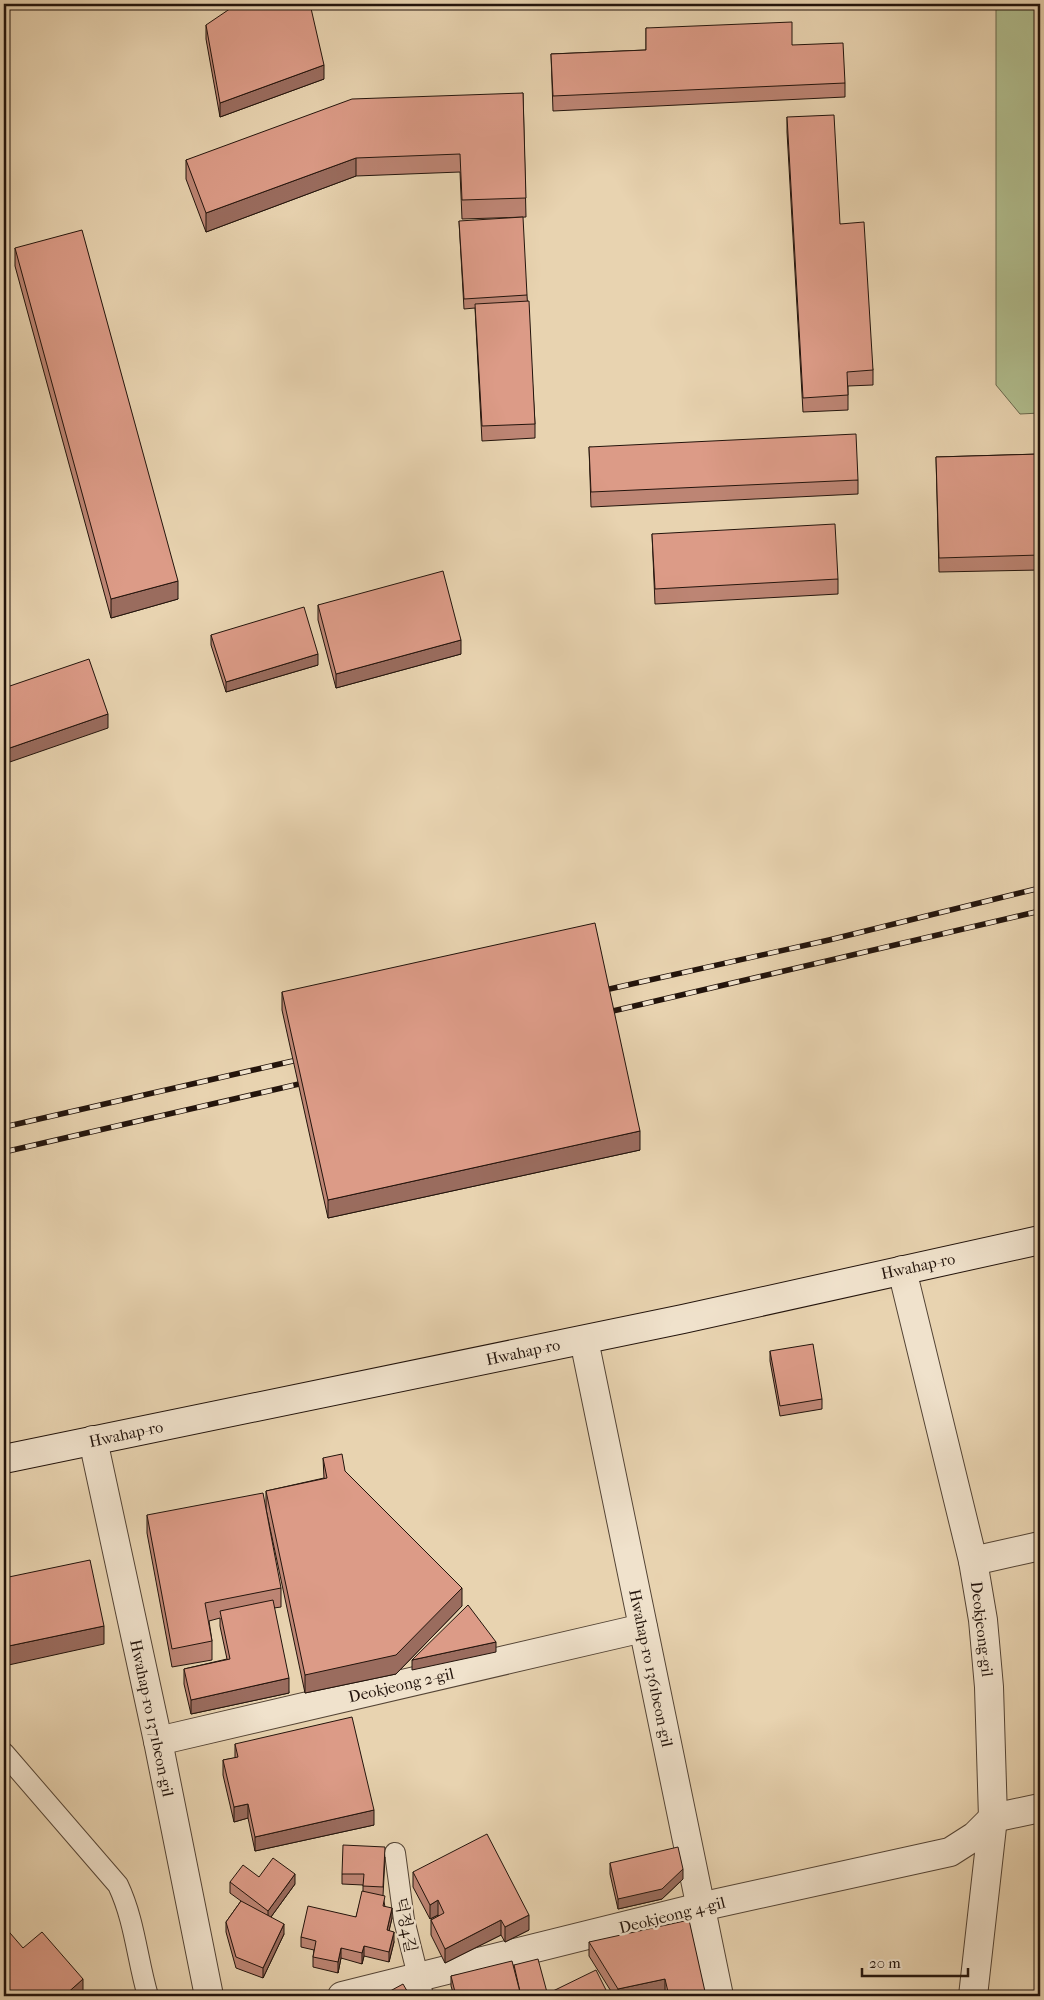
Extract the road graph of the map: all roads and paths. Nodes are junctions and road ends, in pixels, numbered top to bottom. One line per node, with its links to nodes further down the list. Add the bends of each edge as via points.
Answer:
1 (1040, 1240): 2 (street, Hwahap-ro)
2 (902, 1270): 3 (street, Hwahap-ro); 7 (street, Deokjeong-gil)
3 (584, 1340): 4 (street, Hwahap-ro); 8 (street, Hwahap-ro 1361beon-gil)
4 (93, 1440): 5 (street, Hwahap-ro); 9 (street, Hwahap-ro 1371beon-gil)
5 (4, 1459)
6 (1040, 1546): 7 (street)
7 (973, 1561): 12 (street, Deokjeong-gil, via 989,1687)
8 (643, 1628): 9 (street, Deokjeong 2-gil); 14 (street, Hwahap-ro 1361beon-gil)
9 (158, 1741): 17 (street, Hwahap-ro 1371beon-gil)
10 (4, 1753): 16 (lane, via 118,1885 128,1906)
11 (1040, 1808): 12 (street)
12 (992, 1818): 14 (street, Deokjeong 4-gil, via 975,1836 950,1852); 20 (street, Deokjeong-gil)
13 (395, 1853): 15 (lane, 덕정4길, via 404,1920)
14 (700, 1907): 15 (street, Deokjeong 4-gil); 19 (street, Hwahap-ro 1361beon-gil)
15 (420, 1987): 18 (street, Deokjeong 4-gil)
16 (148, 1996)
17 (209, 1996)
18 (342, 1996)
19 (719, 1996)
20 (973, 1996)

